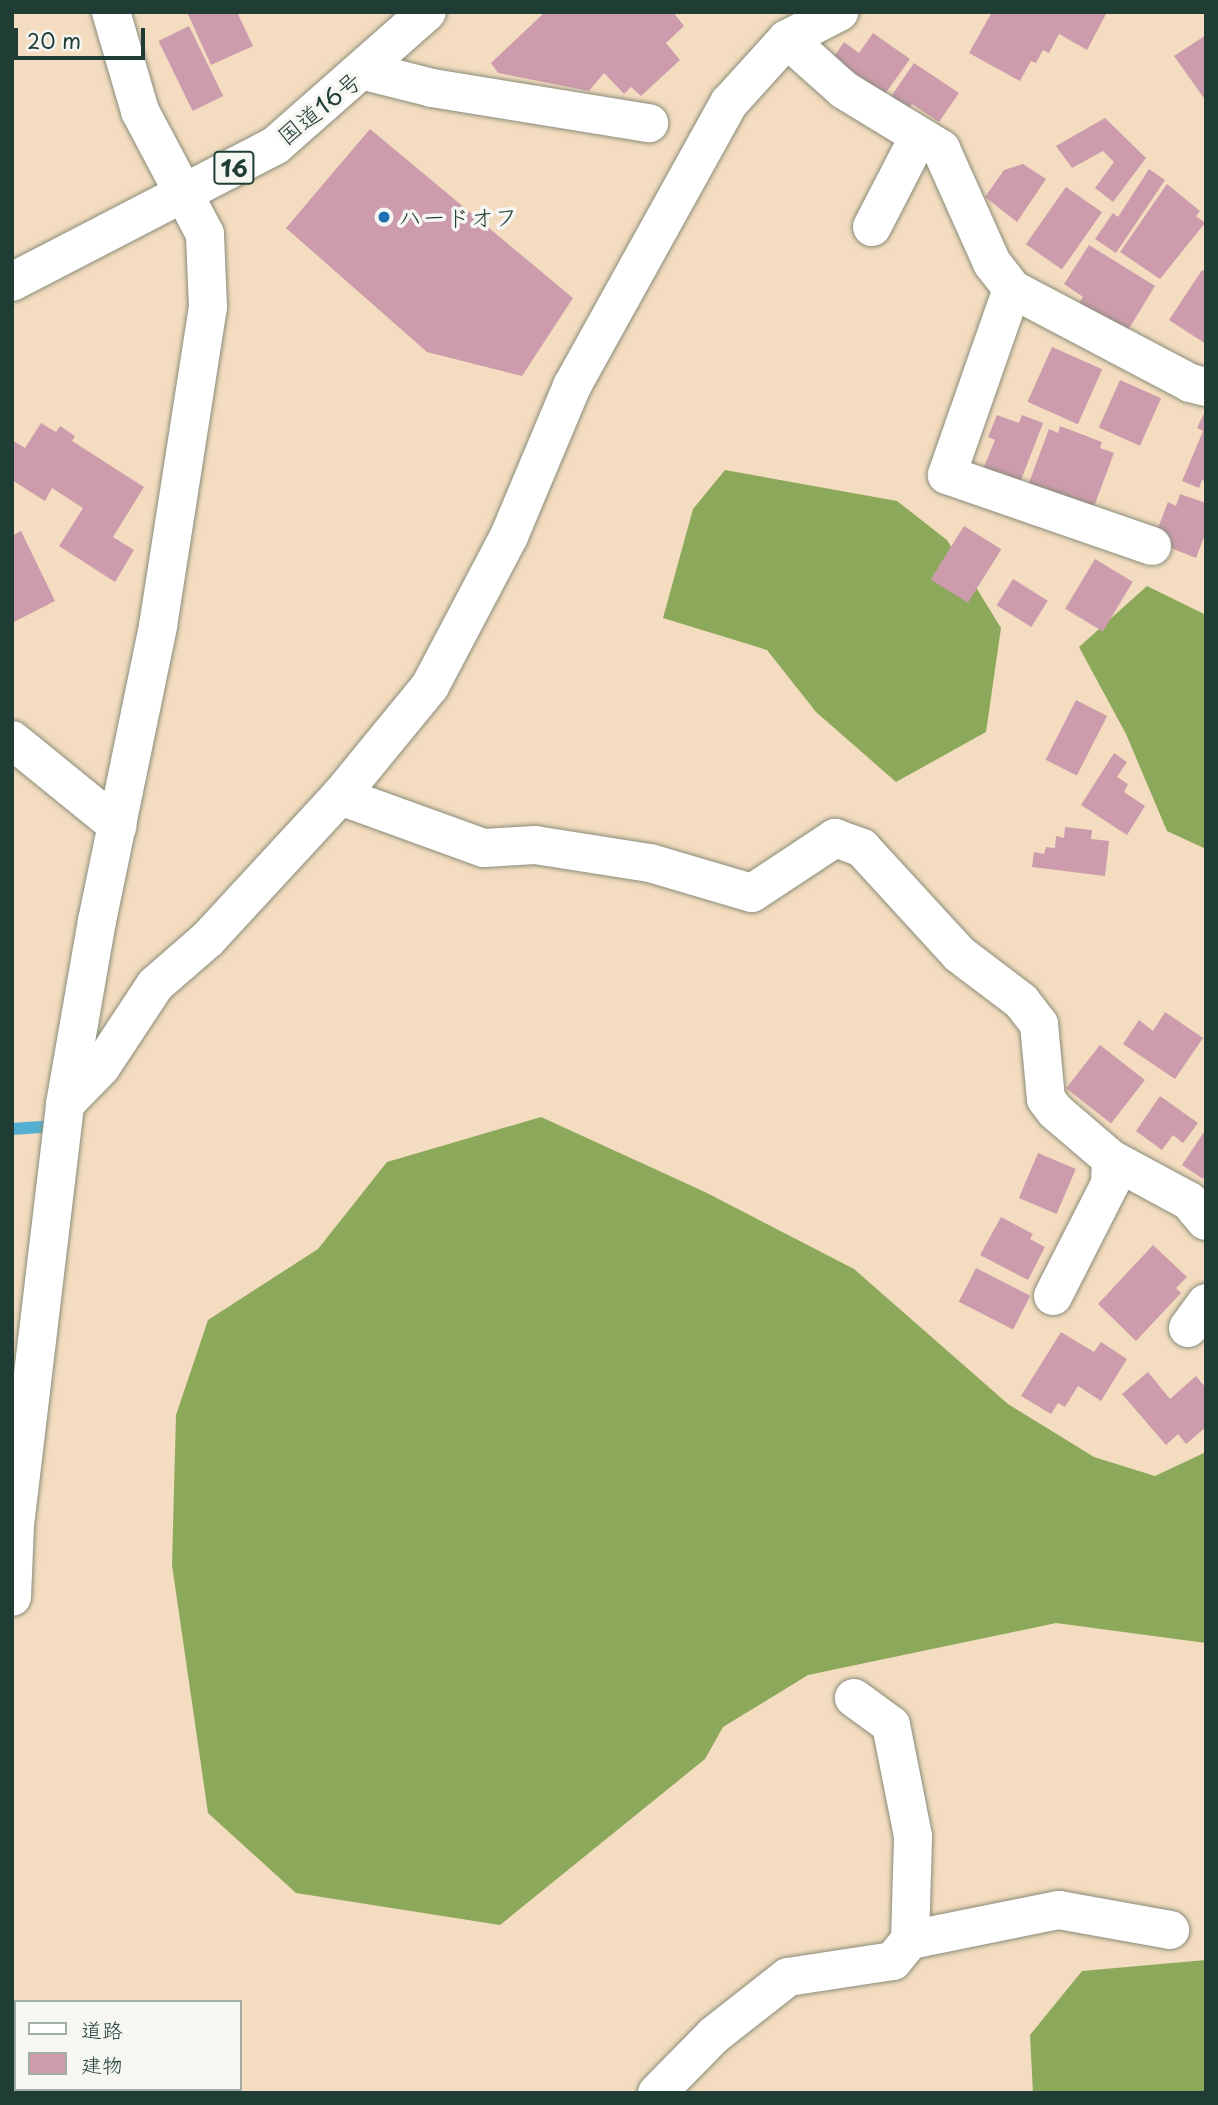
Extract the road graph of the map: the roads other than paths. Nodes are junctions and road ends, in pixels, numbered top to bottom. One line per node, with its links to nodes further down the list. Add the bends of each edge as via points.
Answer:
1 (111, 12): 8 (main road, via 140,111)
2 (427, 12): 5 (main road, 国道16号 / 16)
3 (839, 12): 4 (main road)
4 (794, 27): 7 (main road, via 844,90); 15 (main road, via 729,103 579,374 509,536 429,686)
5 (365, 71): 6 (main road, via 432,88); 8 (main road, 国道16号 / 16, via 276,145)
6 (649, 123)
7 (919, 136): 9 (main road); 11 (main road, via 941,149 992,263)
8 (185, 193): 10 (main road, 国道16号 / 16); 16 (main road, via 205,234 208,307 158,626)
9 (872, 227)
10 (12, 282)
11 (1012, 289): 12 (main road, via 1190,383); 13 (main road, via 947,475)
12 (1206, 387)
13 (1152, 546)
14 (12, 740): 16 (main road)
15 (340, 796): 17 (main road, via 208,939 155,985 102,1067); 18 (main road, via 484,848 536,845 650,863 752,893 835,838 862,848 959,954 1021,1001 1039,1024 1046,1099)
16 (118, 826): 17 (main road)
17 (65, 1104): 21 (main road, via 15,1525)
18 (1111, 1159): 19 (main road, via 1189,1200); 20 (main road, via 1110,1184)
19 (1206, 1221)
20 (1053, 1297)
21 (12, 1597)
22 (855, 1698): 24 (main road, via 891,1725 913,1836)
23 (1170, 1930): 24 (main road, via 1059,1910)
24 (910, 1940): 25 (main road, via 893,1961 788,1977 714,2035)
25 (657, 2093)

